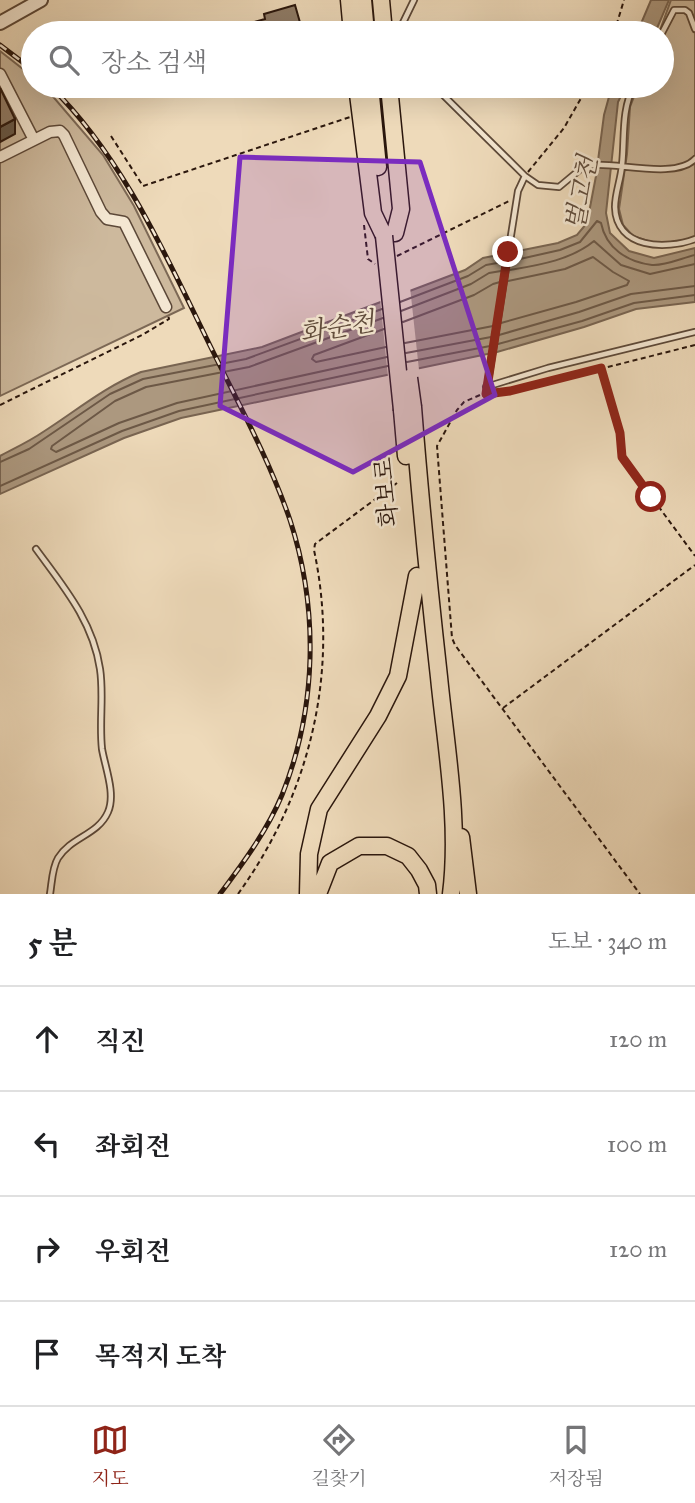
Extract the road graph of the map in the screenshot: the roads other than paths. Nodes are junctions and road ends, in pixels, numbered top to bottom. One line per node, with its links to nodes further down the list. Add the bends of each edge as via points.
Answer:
1 (41, 0): 10 (street)
2 (414, 0): 8 (lane)
3 (362, 3): 4 (highway); 5 (highway); 6 (highway); 7 (highway)
4 (356, 21)
5 (364, 21)
6 (370, 21)
7 (375, 21)
8 (404, 21)
9 (668, 21): 11 (lane, via 674,10 681,9 693,18)
10 (0, 23)
11 (695, 29)
12 (0, 74): 20 (street)
13 (353, 98): 19 (lane)
14 (364, 98): 25 (highway, 화보로)
15 (382, 98): 25 (highway, 화보로)
16 (390, 98): 25 (highway, via 401,209)
17 (447, 98): 24 (lane)
18 (629, 98): 23 (lane)
19 (354, 116)
20 (34, 140): 21 (street); 27 (street, via 60,131 101,212 107,219 124,222)
21 (0, 157)
22 (695, 159): 23 (lane, via 680,168)
23 (620, 166): 24 (lane, via 583,166 559,187 538,185); 26 (lane, via 615,209 621,229 655,246)
24 (525, 176): 29 (lane, via 517,195)
25 (389, 234): 31 (highway, 화보로, bridge)
26 (695, 239)
27 (166, 307)
28 (695, 332): 29 (lane)
29 (486, 387): 30 (lane)
30 (486, 394)
31 (407, 409): 33 (highway, 화보로); 34 (highway, 화보로)
32 (36, 549): 35 (lane, via 91,631 100,671 102,746 111,799 99,825 58,858)
33 (416, 576): 34 (highway, 화보로); 36 (highway, via 398,676 319,809 309,854)
34 (446, 788): 39 (highway, 화보로); 40 (highway, 화보로, via 453,850); 41 (highway, via 461,839)
35 (50, 894)
36 (309, 894)
37 (318, 894): 38 (highway, via 330,863 359,846 387,846 408,856)
38 (428, 894)
39 (441, 894)
40 (451, 894)
41 (468, 894)

